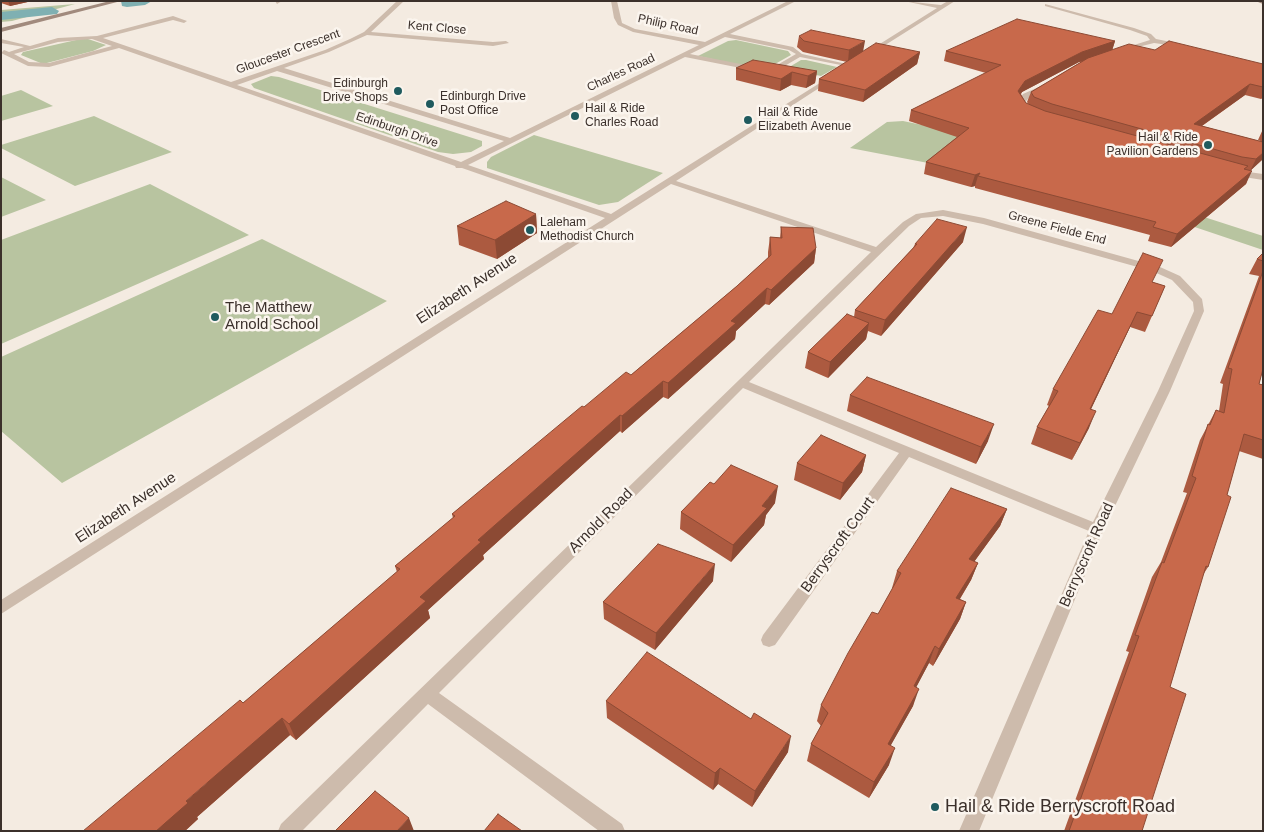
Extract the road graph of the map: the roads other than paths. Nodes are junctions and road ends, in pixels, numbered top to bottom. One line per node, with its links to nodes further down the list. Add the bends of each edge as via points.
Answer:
1 (118, 1): 10 (street)
2 (401, 1): 11 (street, Gloucester Crescent)
3 (614, 1): 17 (street, Philip Road, via 620,24 633,30)
4 (793, 1): 12 (street, Charles Road)
5 (907, 1): 7 (street)
6 (952, 1): 7 (street)
7 (942, 7): 26 (street)
8 (1048, 8): 15 (street, via 1060,8 1132,29 1149,35)
9 (184, 21): 13 (street, via 173,18)
10 (1, 30)
11 (366, 33): 16 (street, Kent Close); 29 (street, Gloucester Crescent)
12 (723, 35): 17 (street, Charles Road); 25 (street, via 791,48)
13 (98, 38): 18 (street, Edinburgh Drive); 19 (street, via 83,36)
14 (1, 41): 19 (street)
15 (1154, 41): 20 (street); 22 (street)
16 (506, 43)
17 (705, 44): 24 (street, Charles Road)
18 (119, 46): 23 (street, via 49,65 28,64); 35 (street, Edinburgh Drive)
19 (32, 47): 23 (street)
20 (1192, 47)
21 (1, 51): 23 (street)
22 (1115, 53)
23 (8, 54)
24 (685, 55): 30 (street, via 747,69); 37 (street, Charles Road)
25 (799, 55): 28 (street); 30 (street)
26 (865, 56)
27 (857, 61): 28 (street, Elizabeth Avenue)
28 (849, 66): 33 (street, Elizabeth Avenue)
29 (279, 69): 35 (street, Gloucester Crescent); 37 (street)
30 (774, 70): 31 (street)
31 (783, 72)
32 (818, 79): 33 (street)
33 (826, 81): 41 (street, Elizabeth Avenue)
34 (1053, 81): 36 (street, via 1021,102 1027,111)
35 (230, 85): 38 (street, Edinburgh Drive)
36 (1036, 115)
37 (509, 140): 38 (street, Charles Road)
38 (459, 166): 43 (street, Edinburgh Drive)
39 (1226, 170): 40 (street)
40 (1263, 177)
41 (669, 181): 43 (street, Elizabeth Avenue); 44 (street)
42 (919, 216): 44 (street, Arnold Road); 45 (street, Greene Fielde End, via 943,213 984,221 1156,269)
43 (610, 217): 49 (street, Elizabeth Avenue)
44 (878, 251): 46 (street, Arnold Road)
45 (1184, 285): 48 (street, Berryscroft Road, via 1198,301 1199,311)
46 (741, 383): 47 (street); 51 (street, Arnold Road)
47 (907, 451): 48 (street); 50 (street, Berryscroft Court)
48 (1097, 529): 54 (street, Berryscroft Road)
49 (1, 608)
50 (769, 640)
51 (427, 694): 52 (street, Arnold Road); 53 (street)
52 (288, 831)
53 (616, 831)
54 (970, 831)

